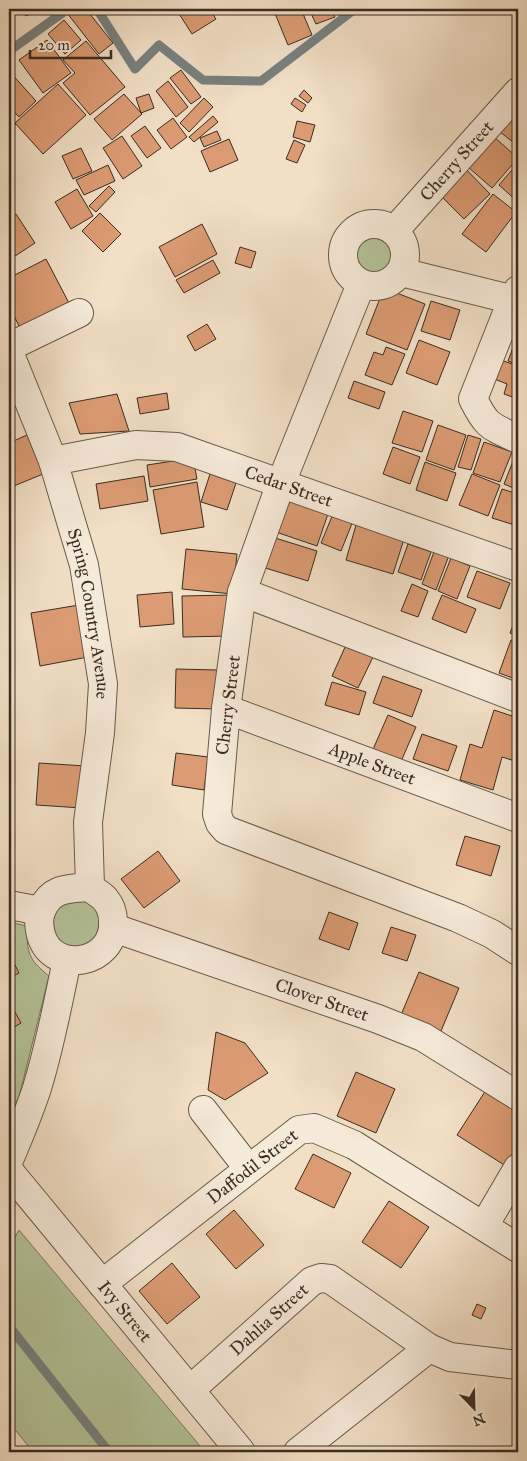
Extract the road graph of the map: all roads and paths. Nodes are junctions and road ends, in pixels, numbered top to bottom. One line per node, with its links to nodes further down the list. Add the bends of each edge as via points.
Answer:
1 (518, 92): 2 (street, Cherry Street)
2 (394, 231): 3 (street, via 403,243 406,257); 4 (street, via 380,225 365,226 353,233 345,246 344,261 350,274)
3 (401, 272): 4 (street, via 390,282 376,286); 5 (street)
4 (361, 284): 11 (street, Cherry Street)
5 (516, 296): 9 (street, via 473,399 484,420)
6 (79, 313): 7 (street)
7 (9, 347)
8 (9, 352): 10 (street, Spring Country Avenue)
9 (518, 439)
10 (53, 461): 11 (street, Cedar Street, via 136,445 176,447); 17 (street, Spring Country Avenue, via 84,566 103,684 88,822)
11 (281, 483): 12 (street, Cedar Street); 13 (street, Cherry Street)
12 (518, 567)
13 (242, 592): 14 (street); 15 (street, Cherry Street)
14 (518, 698)
15 (226, 709): 16 (street, Apple Street); 21 (street, Cherry Street, via 217,814 226,830 458,918)
16 (518, 818)
17 (90, 887): 19 (street, via 62,889 49,898); 20 (street, via 105,899 113,913)
18 (9, 905): 19 (street)
19 (41, 911): 22 (street, via 39,926 43,941 53,953)
20 (114, 928): 22 (street, via 108,943 98,954 83,960); 23 (street, Clover Street, via 423,1037)
21 (518, 951)
22 (67, 960): 25 (street, via 37,1088)
23 (518, 1096)
24 (203, 1110): 26 (street)
25 (9, 1160)
26 (248, 1168): 29 (street, Daffodil Street, via 298,1130 314,1128 354,1145); 31 (street, Daffodil Street)
27 (518, 1168): 29 (street)
28 (9, 1171): 31 (street, Ivy Street)
29 (484, 1226): 30 (street, Daffodil Street)
30 (518, 1248)
31 (102, 1284): 34 (street, Ivy Street)
32 (429, 1348): 33 (street, Dahlia Street, via 450,1357); 34 (street, Dahlia Street, via 330,1279 321,1278 312,1281); 36 (street)
33 (518, 1365)
34 (190, 1390): 35 (street, Ivy Street)
35 (241, 1452)
36 (298, 1452)

